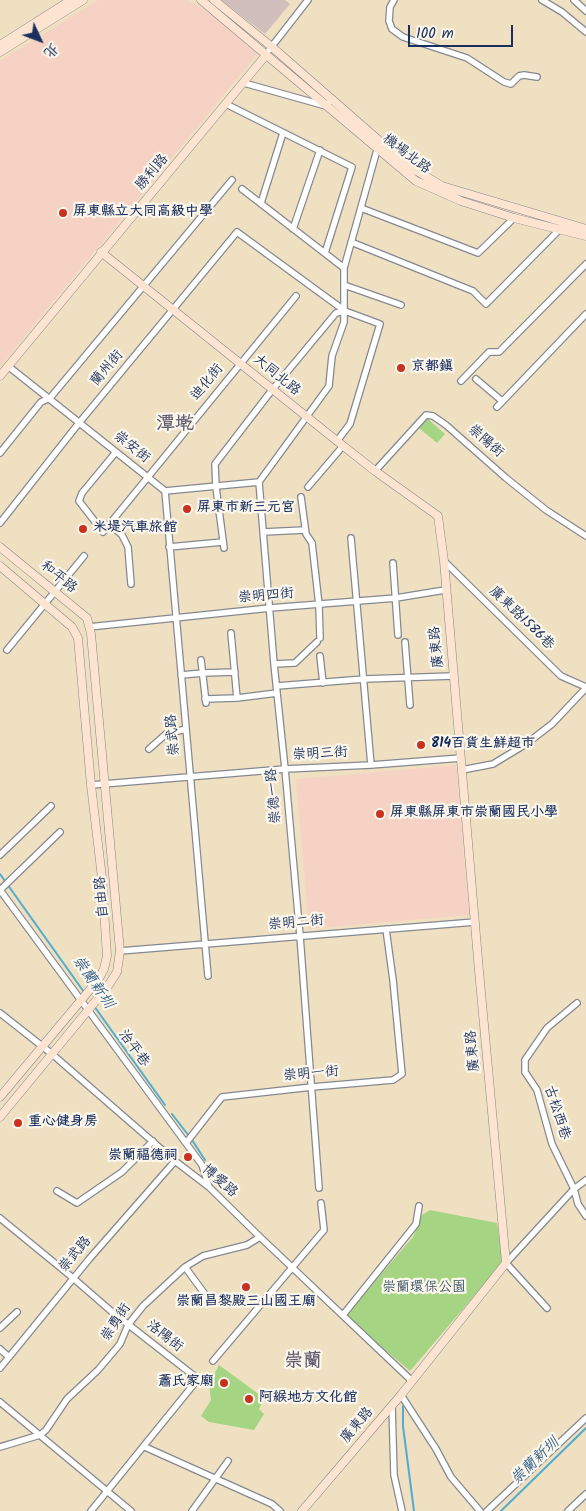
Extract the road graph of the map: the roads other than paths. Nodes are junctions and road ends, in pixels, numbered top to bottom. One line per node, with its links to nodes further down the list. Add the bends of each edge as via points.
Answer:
1 (71, 0): 11 (street)
2 (83, 0): 13 (street)
3 (201, 0): 14 (street, 機場北路)
4 (214, 0): 12 (street, 機場北路)
5 (308, 0): 12 (street)
6 (394, 0): 15 (street, via 389,21 392,30 403,37 467,58 504,82 511,84 524,75)
7 (542, 0): 10 (street)
8 (574, 0): 9 (street)
9 (586, 11)
10 (586, 32)
11 (0, 45)
12 (272, 47): 14 (street); 17 (street, 機場北路)
13 (0, 52)
14 (266, 54): 16 (street, 勝利路); 17 (street, 機場北路)
15 (537, 77)
16 (244, 83): 17 (street); 18 (street, 勝利路)
17 (329, 102): 21 (street, 機場北路); 29 (street, 機場北路, via 407,165 442,186)
18 (226, 104): 19 (street); 32 (street, 勝利路)
19 (283, 133): 20 (street); 24 (street)
20 (320, 150): 28 (street); 33 (street, via 352,167)
21 (377, 150): 25 (street); 26 (street, 機場北路, via 416,181 461,201)
22 (232, 180): 37 (street)
23 (242, 189): 24 (street)
24 (261, 203): 28 (street)
25 (361, 208): 26 (street, via 478,253); 31 (street)
26 (514, 218): 27 (street, 機場北路)
27 (560, 228): 30 (street, 機場北路); 31 (street, via 486,304 473,291)
28 (294, 229): 33 (street)
29 (586, 229)
30 (586, 236)
31 (351, 242): 35 (street)
32 (101, 252): 37 (street, 大同北路); 44 (street, 勝利路)
33 (325, 253): 35 (street)
34 (586, 264): 47 (street, via 499,352 489,352)
35 (344, 268): 36 (street)
36 (344, 285): 39 (street); 41 (street)
37 (144, 286): 40 (street, 大同北路); 49 (street)
38 (296, 296): 43 (street, 迪化街)
39 (401, 305)
40 (174, 310): 41 (street, 蘭州街, via 237,232); 43 (street, 大同北路); 53 (street, 蘭州街)
41 (345, 311): 48 (street, via 336,313); 52 (street, via 332,356 329,386); 54 (street, via 380,324 350,424)
42 (586, 314): 50 (street)
43 (240, 364): 48 (street, 大同北路); 58 (street, 迪化街)
44 (8, 366): 45 (street, 勝利路); 49 (street, 崇安街)
45 (0, 376)
46 (476, 379): 50 (street)
47 (461, 381)
48 (272, 390): 52 (street, 大同北路); 61 (street, via 215,464)
49 (50, 398): 53 (street, 崇安街); 56 (street, via 41,402)
50 (502, 401): 51 (street)
51 (498, 407)
52 (307, 417): 54 (street, 大同北路); 59 (street)
53 (79, 423): 55 (street, 崇安街); 65 (street, 蘭州街)
54 (340, 443): 57 (street, 大同北路); 60 (street)
55 (116, 452): 58 (street, 崇安街); 66 (street, 迪化街, via 78,501 103,532)
56 (0, 453)
57 (375, 471): 64 (street, 大同北路); 69 (street, 崇陽街, via 426,415 433,416 546,510)
58 (149, 478): 62 (street, 崇安街); 66 (street, 迪化街)
59 (259, 482): 61 (street); 68 (street, 崇德一路)
60 (308, 487)
61 (216, 488): 62 (street); 72 (street, via 223,545)
62 (165, 491): 72 (street, 崇武路)
63 (301, 497): 67 (street)
64 (438, 516): 74 (street, 廣東路)
65 (0, 523)
66 (110, 524): 77 (street, via 122,535 128,547)
67 (305, 530): 68 (street); 83 (street, via 312,543)
68 (263, 532): 84 (street, 崇德一路)
69 (586, 536)
70 (351, 538): 81 (street)
71 (0, 547): 79 (street, 和平路)
72 (169, 547): 85 (street, 崇武路)
73 (84, 556): 79 (street)
74 (444, 561): 78 (street, 廣東路); 103 (street, 廣東路1586巷, via 561,676)
75 (393, 563): 80 (street)
76 (0, 566): 82 (street, 和平路)
77 (131, 584)
78 (445, 590): 80 (street, 崇明四街); 98 (street, 廣東路)
79 (55, 591): 82 (street); 86 (street, 和平路, via 87,618)
80 (396, 598): 81 (street, 崇明四街); 88 (street)
81 (357, 601): 83 (street, 崇明四街); 100 (street)
82 (45, 603): 89 (street, 和平路, via 72,627); 91 (street)
83 (319, 605): 84 (street, 崇明四街); 94 (street, via 319,640 295,663)
84 (270, 608): 85 (street, 崇明四街); 94 (street, 崇德一路)
85 (175, 618): 86 (street, 崇明四街); 97 (street, 崇武路)
86 (90, 630): 114 (street, 自由路)
87 (231, 633): 95 (street)
88 (398, 634)
89 (78, 638): 115 (street, 自由路)
90 (405, 642): 99 (street)
91 (7, 650)
92 (320, 656): 101 (street)
93 (201, 660): 96 (street)
94 (274, 664): 102 (street, 崇德一路)
95 (235, 672): 96 (street); 105 (street)
96 (202, 673): 97 (street); 105 (street, via 205,701)
97 (181, 676): 107 (street, 崇武路)
98 (453, 676): 99 (street); 109 (street, 廣東路)
99 (408, 677): 100 (street); 106 (street)
100 (364, 679): 101 (street); 110 (street)
101 (323, 683): 102 (street)
102 (277, 686): 104 (street, 崇德一路)
103 (586, 687): 112 (street, via 552,724 526,744 494,764)
104 (277, 693): 105 (street); 111 (street, 崇德一路)
105 (237, 698)
106 (410, 705)
107 (186, 729): 108 (street, via 166,734); 113 (street, 崇武路)
108 (149, 749)
109 (461, 758): 110 (street, 崇明三街); 112 (street, 廣東路)
110 (371, 765): 111 (street, 崇明三街)
111 (285, 769): 113 (street, 崇明三街); 122 (street, 崇德一路)
112 (462, 770): 120 (street, 廣東路)
113 (190, 778): 114 (street, 崇明三街); 123 (street, 崇武路)
114 (104, 784): 115 (street, 崇明三街); 124 (street, 自由路)
115 (91, 785): 126 (street, 自由路, via 107,956 104,969)
116 (51, 806): 118 (street)
117 (60, 832): 119 (street)
118 (0, 855)
119 (1, 888): 126 (street, 治平巷, via 29,929)
120 (475, 922): 121 (street, 崇明二街); 148 (street, 廣東路)
121 (386, 929): 122 (street, 崇明二街); 132 (street, 崇明一街, via 402,1074 393,1080)
122 (300, 936): 123 (street, 崇明二街); 132 (street, 崇德一路)
123 (205, 944): 124 (street, 崇明二街); 125 (street, 崇武路)
124 (120, 951): 128 (street, 自由路, via 117,972)
125 (208, 976)
126 (84, 995): 128 (street, 治平巷); 130 (street, 自由路)
127 (577, 1003): 141 (street, 古松西巷, via 547,1028 525,1060 526,1072 537,1090 552,1144)
128 (92, 1006): 131 (street, 自由路); 136 (street, 治平巷)
129 (0, 1013): 130 (street, 博愛路)
130 (42, 1046): 131 (street, 博愛路); 133 (street, 自由路)
131 (52, 1054): 134 (street, 自由路); 135 (street, 博愛路)
132 (312, 1087): 136 (street, 崇明一街, via 222,1097); 140 (street, 崇德一路)
133 (0, 1097)
134 (0, 1117)
135 (153, 1141): 137 (street, 博愛路); 142 (street, via 122,1172 77,1203)
136 (187, 1142): 139 (street, 治平巷, via 202,1165)
137 (176, 1161): 139 (street, 博愛路); 151 (street, 崇武路)
138 (586, 1180): 141 (street)
139 (210, 1187): 147 (street, 博愛路)
140 (319, 1188)
141 (574, 1189): 145 (street, 古松西巷); 148 (street)
142 (57, 1191)
143 (321, 1203): 150 (street, via 324,1230)
144 (419, 1206): 155 (street, via 416,1224)
145 (586, 1216)
146 (0, 1218): 151 (street, 洛陽街)
147 (260, 1237): 149 (street, 崇勇街, via 247,1245 203,1256); 150 (street, 博愛路)
148 (506, 1263): 153 (street); 162 (street, 廣東路)
149 (185, 1267): 152 (street); 156 (street, 崇勇街, via 143,1306)
150 (292, 1267): 155 (street, 博愛路); 160 (street)
151 (73, 1278): 156 (street, 洛陽街); 159 (street, 崇武路)
152 (207, 1296)
153 (546, 1308)
154 (17, 1312): 157 (street)
155 (343, 1315): 162 (street, 博愛路)
156 (128, 1325): 167 (street, 崇勇街, via 120,1344 67,1399); 169 (street, 洛陽街, via 198,1380)
157 (0, 1328)
158 (0, 1349): 159 (street)
159 (9, 1357): 161 (street, 崇武路)
160 (213, 1361)
161 (0, 1368)
162 (412, 1381): 163 (street, 廣東路)
163 (401, 1395): 165 (street, 廣東路); 180 (street, via 452,1477)
164 (0, 1402): 167 (street)
165 (392, 1406): 178 (street, 廣東路); 179 (street, via 394,1475)
166 (586, 1418): 181 (street)
167 (40, 1435): 168 (street); 172 (street)
168 (0, 1447)
169 (145, 1447): 171 (street); 172 (street)
170 (228, 1461): 171 (street)
171 (215, 1478): 176 (street); 177 (street, via 272,1504)
172 (107, 1492): 174 (street); 175 (street)
173 (586, 1494): 182 (street)
174 (91, 1511)
175 (131, 1511)
176 (192, 1511)
177 (280, 1511)
178 (302, 1511)
179 (402, 1511)
180 (480, 1511)
181 (487, 1511)
182 (568, 1511)

